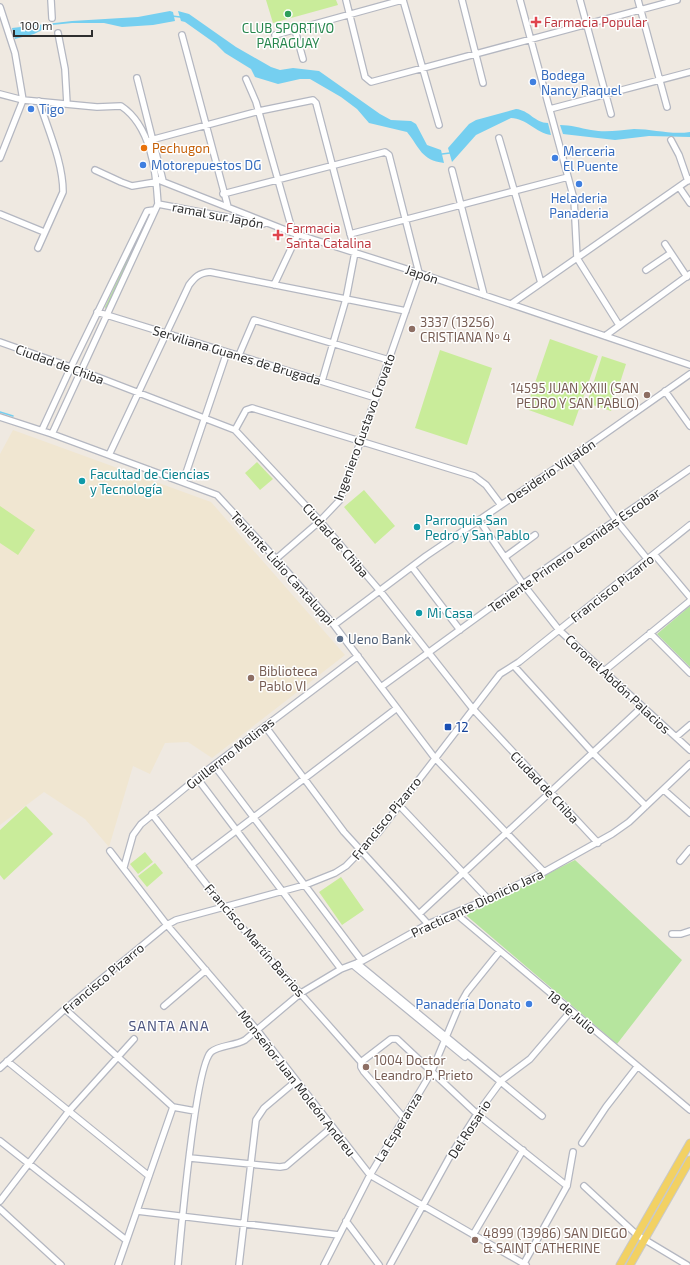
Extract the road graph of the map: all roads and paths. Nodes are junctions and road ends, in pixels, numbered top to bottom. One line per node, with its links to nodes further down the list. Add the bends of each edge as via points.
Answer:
1 (51, 0): 12 (street)
2 (346, 0): 11 (street)
3 (403, 0): 11 (street); 21 (street)
4 (462, 0): 19 (street)
5 (520, 0): 18 (street)
6 (580, 0): 13 (street)
7 (638, 0): 10 (street)
8 (677, 0): 10 (street)
9 (0, 7): 29 (street, via 15,53)
10 (641, 10): 13 (street); 25 (street)
11 (350, 14): 14 (street); 21 (street, via 368,81 373,82)
12 (52, 18)
13 (586, 24): 18 (street); 28 (street)
14 (295, 30): 17 (street); 20 (street)
15 (58, 33): 31 (street, via 65,69)
16 (182, 35): 37 (street)
17 (274, 35)
18 (531, 39): 19 (street); 33 (street)
19 (476, 54): 21 (street); 26 (street)
20 (303, 59)
21 (424, 68): 36 (street)
22 (690, 72): 25 (street)
23 (137, 78): 39 (street)
24 (246, 79): 34 (street)
25 (660, 80): 28 (street); 32 (street)
26 (483, 83)
27 (0, 94): 29 (street)
28 (605, 94): 33 (street); 35 (street)
29 (23, 100): 30 (street); 41 (street)
30 (39, 101): 31 (street); 62 (street, via 63,182 62,198)
31 (67, 104): 39 (street, via 121,106)
32 (667, 107)
33 (550, 109): 46 (street)
34 (259, 110): 37 (street); 43 (street, via 313,100 316,103); 47 (street)
35 (611, 114)
36 (439, 125)
37 (206, 126): 39 (street); 53 (street)
38 (499, 138): 52 (street)
39 (148, 139): 49 (street); 50 (street)
40 (671, 140): 48 (street)
41 (1, 151): 42 (street)
42 (0, 158)
43 (332, 165): 47 (street); 60 (street, via 382,152 388,155); 64 (street)
44 (95, 170): 49 (street, Japón, via 132,186)
45 (452, 170): 56 (street)
46 (568, 177): 52 (street); 69 (street, via 576,208)
47 (278, 179): 53 (street); 63 (street)
48 (689, 180): 51 (street)
49 (156, 181): 50 (street, Japón); 55 (street)
50 (163, 181): 57 (street, Japón)
51 (679, 186): 54 (street); 69 (street)
52 (514, 191): 56 (street); 73 (street)
53 (224, 194): 57 (street)
54 (690, 203)
55 (158, 204): 58 (street); 61 (street, ramal sur Japón)
56 (460, 205): 60 (street); 75 (street)
57 (228, 207): 61 (street, Japón)
58 (154, 210): 79 (street, via 147,212); 80 (street)
59 (0, 214): 62 (street)
60 (405, 220): 64 (street); 71 (street)
61 (278, 226): 63 (street, Japón)
62 (44, 232): 66 (street)
63 (296, 233): 67 (street, Japón); 74 (street)
64 (350, 234): 67 (street)
65 (665, 244): 68 (street)
66 (38, 248)
67 (355, 252): 71 (street, Japón); 76 (street)
68 (671, 253): 70 (street); 72 (street)
69 (577, 258): 73 (street); 81 (street)
70 (646, 270)
71 (419, 272): 75 (street, Japón); 78 (street, Ingeniero Gustavo Crovato)
72 (688, 275): 81 (street)
73 (541, 283): 77 (street)
74 (274, 285): 76 (street); 82 (street, via 202,272 188,285)
75 (484, 295): 77 (street, Japón)
76 (346, 299): 78 (street); 85 (street)
77 (512, 304): 83 (street, Japón)
78 (406, 311): 88 (street, Ingeniero Gustavo Crovato)
79 (98, 312): 80 (street, Serviliana Guanes de Brugada); 90 (street)
80 (106, 315): 82 (street, Serviliana Guanes de Brugada); 91 (street)
81 (619, 325): 83 (street)
82 (166, 333): 86 (street, Serviliana Guanes de Brugada); 95 (street)
83 (605, 336): 89 (street, Japón)
84 (0, 342): 90 (street, Ciudad de Chiba)
85 (335, 343): 87 (street, via 254,320); 88 (street); 93 (street)
86 (227, 352): 87 (street, Serviliana Guanes de Brugada); 98 (street)
87 (238, 355): 93 (street, Serviliana Guanes de Brugada)
88 (389, 360): 96 (street, Ingeniero Gustavo Crovato)
89 (690, 365)
90 (70, 367): 91 (street, Ciudad de Chiba); 100 (street)
91 (82, 371): 95 (street, Ciudad de Chiba); 102 (street)
92 (690, 374): 94 (street, Desiderio Villalón)
93 (322, 382): 96 (street, Serviliana Guanes de Brugada)
94 (665, 392): 99 (street); 105 (street, Desiderio Villalón)
95 (139, 393): 98 (street, Ciudad de Chiba); 104 (street)
96 (376, 398): 103 (street, Ingeniero Gustavo Crovato)
97 (0, 417): 100 (street, Teniente Lidio Cantaluppi)
98 (205, 418): 101 (street, Ciudad de Chiba); 107 (street)
99 (690, 426)
100 (42, 430): 102 (street, Teniente Lidio Cantaluppi)
101 (235, 430): 103 (street, via 246,410 252,408); 111 (street, Ciudad de Chiba)
102 (52, 434): 104 (street, Teniente Lidio Cantaluppi)
103 (361, 441): 108 (street, via 474,476 486,485); 111 (street, Ingeniero Gustavo Crovato, via 340,500)
104 (109, 455): 107 (street, Teniente Lidio Cantaluppi)
105 (572, 457): 108 (street, Desiderio Villalón); 110 (street)
106 (690, 469): 110 (street, Teniente Primero Leonidas Escobar)
107 (183, 482): 116 (street, Teniente Lidio Cantaluppi, via 217,495)
108 (501, 505): 109 (street, Desiderio Villalón)
109 (478, 520): 115 (street, Coronel Abdón Palacios); 118 (street, Desiderio Villalón)
110 (616, 520): 117 (street); 119 (street, Teniente Primero Leonidas Escobar)
111 (320, 521): 116 (street, Ingeniero Gustavo Crovato); 120 (street, Ciudad de Chiba)
112 (690, 525): 114 (street, Francisco Pizarro)
113 (536, 535): 115 (street)
114 (654, 554): 117 (street, Francisco Pizarro); 121 (street)
115 (505, 557): 119 (street, Coronel Abdón Palacios)
116 (276, 559): 123 (street, Teniente Lidio Cantaluppi)
117 (648, 560): 125 (street, Francisco Pizarro)
118 (412, 567): 120 (street, Desiderio Villalón); 124 (street)
119 (523, 584): 124 (street, Teniente Primero Leonidas Escobar); 125 (street, Coronel Abdón Palacios)
120 (380, 591): 123 (street, Desiderio Villalón); 127 (street, Ciudad de Chiba)
121 (690, 597)
122 (690, 601): 126 (street)
123 (334, 625): 128 (street, Teniente Lidio Cantaluppi)
124 (460, 630): 127 (street, Teniente Primero Leonidas Escobar)
125 (559, 630): 129 (street, Francisco Pizarro); 130 (street, Coronel Abdón Palacios)
126 (650, 633): 130 (street); 131 (street)
127 (428, 652): 132 (street, Teniente Primero Leonidas Escobar); 135 (street, Ciudad de Chiba)
128 (358, 656): 132 (street, Teniente Lidio Cantaluppi); 137 (street, Guillermo Molinas)
129 (514, 666): 135 (street, Francisco Pizarro, via 500,674); 140 (street)
130 (604, 671): 133 (street, Coronel Abdón Palacios)
131 (690, 673)
132 (381, 687): 134 (street, Teniente Lidio Cantaluppi)
133 (642, 707): 138 (street, Coronel Abdón Palacios); 140 (street)
134 (397, 708): 141 (street, Teniente Lidio Cantaluppi); 145 (street)
135 (473, 709): 141 (street, Francisco Pizarro); 147 (street, Ciudad de Chiba)
136 (690, 725): 138 (street)
137 (265, 726): 143 (street, Guillermo Molinas); 145 (street)
138 (676, 737): 139 (street, Coronel Abdón Palacios)
139 (690, 750)
140 (594, 754): 147 (street); 149 (street)
141 (434, 757): 148 (street, Francisco Pizarro); 154 (street, Teniente Lidio Cantaluppi)
142 (690, 764): 146 (street, Practicante Dionicio Jara)
143 (214, 765): 144 (street, Guillermo Molinas); 152 (street)
144 (197, 778): 151 (street, Guillermo Molinas); 153 (street)
145 (304, 778): 152 (street); 158 (street)
146 (664, 790): 149 (street, Practicante Dionicio Jara); 150 (street)
147 (550, 794): 154 (street); 155 (street, Ciudad de Chiba)
148 (399, 805): 158 (street, Francisco Pizarro); 163 (street)
149 (646, 806): 155 (street, Practicante Dionicio Jara)
150 (690, 813)
151 (152, 814): 160 (street, Francisco Martín Barrios); 161 (street, Guillermo Molinas, via 136,830)
152 (253, 817): 153 (street); 164 (street)
153 (237, 830): 160 (street); 165 (street)
154 (507, 834): 162 (street, Teniente Lidio Cantaluppi); 163 (street)
155 (598, 843): 162 (street, Practicante Dionicio Jara)
156 (690, 849): 159 (street)
157 (110, 851): 161 (street, Monseñor Juan Moleón Andreu)
158 (361, 852): 164 (street, Francisco Pizarro, via 335,873); 169 (street)
159 (680, 861)
160 (191, 865): 167 (street, Francisco Martín Barrios)
161 (124, 867): 171 (street, Monseñor Juan Moleón Andreu)
162 (544, 872): 166 (street, Practicante Dionicio Jara)
163 (463, 873): 166 (street); 169 (street)
164 (304, 885): 165 (street, Francisco Pizarro); 175 (street)
165 (282, 891): 167 (street, Francisco Pizarro); 176 (street)
166 (488, 899): 168 (street, Practicante Dionicio Jara)
167 (223, 906): 171 (street, Francisco Pizarro, via 188,915); 178 (street, Francisco Martín Barrios)
168 (455, 913): 170 (street, Practicante Dionicio Jara); 174 (street, 18 de Julio)
169 (419, 914): 170 (street)
170 (428, 924): 175 (street, Practicante Dionicio Jara)
171 (167, 925): 177 (street, Monseñor Juan Moleón Andreu); 180 (street, Francisco Pizarro)
172 (690, 931): 173 (street)
173 (672, 934)
174 (500, 951): 181 (street, 18 de Julio); 183 (street, La Esperanza, via 467,992)
175 (357, 963): 176 (street, Practicante Dionicio Jara); 183 (street)
176 (341, 969): 178 (street, Practicante Dionicio Jara)
177 (206, 970): 179 (street); 182 (street, Monseñor Juan Moleón Andreu)
178 (301, 993): 182 (street, Practicante Dionicio Jara); 187 (street, Francisco Martín Barrios)
179 (164, 1006)
180 (65, 1008): 185 (street); 186 (street, Francisco Pizarro)
181 (571, 1011): 188 (street, 18 de Julio); 192 (street, Del Rosario, via 530,1060)
182 (257, 1030): 191 (street, Monseñor Juan Moleón Andreu); 196 (street, Practicante Dionicio Jara, via 239,1043 211,1052 204,1065)
183 (445, 1038): 190 (street, La Esperanza); 192 (street)
184 (134, 1039): 185 (street)
185 (117, 1056): 193 (street); 195 (street)
186 (7, 1061): 189 (street, Francisco Pizarro); 195 (street)
187 (361, 1062): 190 (street, via 391,1039 396,1039); 199 (street, Francisco Martín Barrios, via 364,1072)
188 (637, 1067): 194 (street, 18 de Julio); 202 (street)
189 (0, 1068)
190 (431, 1072): 197 (street); 199 (street, La Esperanza)
191 (296, 1081): 200 (street, Monseñor Juan Moleón Andreu); 208 (street, via 264,1108 256,1120)
192 (500, 1083): 197 (street, Del Rosario); 198 (street)
193 (173, 1107): 196 (street); 211 (street)
194 (690, 1110)
195 (69, 1111): 209 (street); 211 (street)
196 (195, 1111): 206 (street, Practicante Dionicio Jara)
197 (477, 1114): 204 (street); 215 (street, Del Rosario)
198 (542, 1116)
199 (404, 1118): 210 (street, La Esperanza)
200 (332, 1127): 208 (street, via 286,1166); 210 (street, Monseñor Juan Moleón Andreu)
201 (0, 1140): 209 (street)
202 (582, 1143)
203 (690, 1143): 223 (main road)
204 (523, 1150): 212 (street); 221 (street)
205 (573, 1152): 212 (street)
206 (190, 1158): 208 (street); 218 (street, Practicante Dionicio Jara)
207 (690, 1160): 225 (main road)
208 (251, 1163): 220 (street)
209 (28, 1164): 214 (street); 224 (street)
210 (370, 1175): 215 (street, Monseñor Juan Moleón Andreu); 219 (street, La Esperanza)
211 (149, 1176): 217 (street)
212 (567, 1186): 233 (street)
213 (584, 1186): 223 (street)
214 (0, 1201)
215 (422, 1206): 221 (street, Monseñor Juan Moleón Andreu); 232 (street, Del Rosario)
216 (0, 1209): 226 (street)
217 (137, 1211): 218 (street); 224 (street)
218 (184, 1216): 220 (street); 228 (street, Practicante Dionicio Jara)
219 (346, 1221): 222 (street, La Esperanza); 231 (street)
220 (244, 1224): 222 (street); 229 (street)
221 (473, 1234): 233 (street, Monseñor Juan Moleón Andreu)
222 (339, 1235): 230 (street, La Esperanza)
223 (637, 1235): 225 (street); 234 (main road)
224 (126, 1240): 227 (street)
225 (645, 1240): 235 (main road); 236 (street)
226 (61, 1265)
227 (118, 1265)
228 (178, 1265)
229 (239, 1265)
230 (324, 1265)
231 (379, 1265)
232 (390, 1265)
233 (524, 1265)
234 (620, 1265)
235 (630, 1265)
236 (687, 1265)

